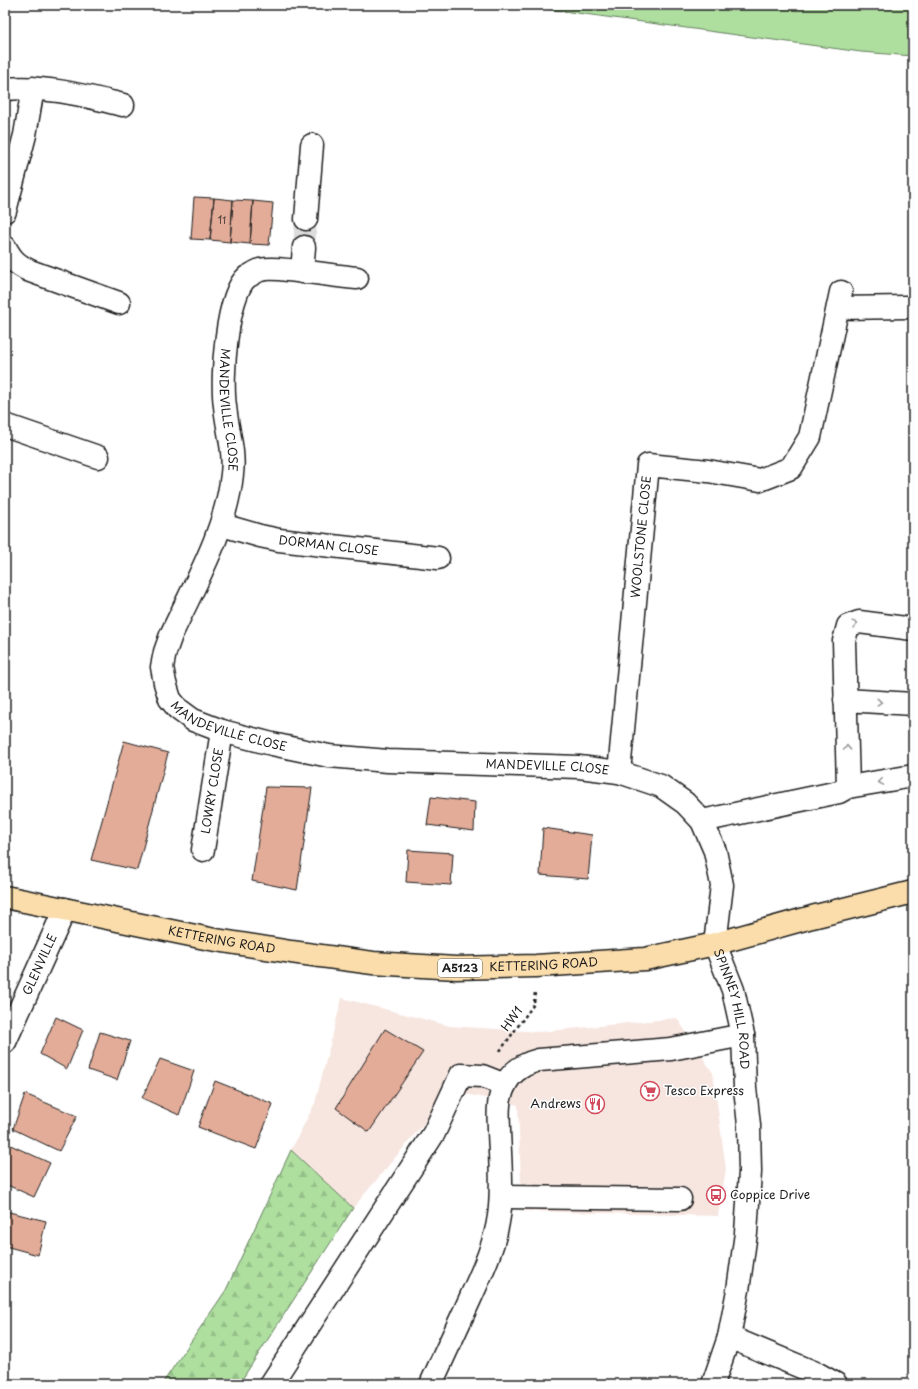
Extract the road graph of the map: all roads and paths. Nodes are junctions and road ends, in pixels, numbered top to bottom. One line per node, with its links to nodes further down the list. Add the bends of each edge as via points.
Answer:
1 (33, 88): 2 (street); 3 (street); 5 (street, via 25,135)
2 (5, 89)
3 (123, 105)
4 (312, 145): 6 (street)
5 (5, 211)
6 (306, 219)
7 (304, 247): 9 (street)
8 (8, 253): 11 (street, via 19,266 30,271)
9 (302, 272): 10 (street, MANDEVILLE CLOSE); 15 (street, MANDEVILLE CLOSE, via 260,270 247,278 232,304 227,341 224,405 233,453 233,473)
10 (357, 278)
11 (119, 303)
12 (908, 306): 21 (street, WOOLSTONE CLOSE, via 840,300 810,437 791,468 760,480 708,471 648,465)
13 (5, 425): 14 (street)
14 (98, 457)
15 (222, 525): 16 (street, DORMAN CLOSE, via 279,540); 20 (street, MANDEVILLE CLOSE, via 171,635 162,667 170,699 178,709 193,720)
16 (438, 558)
17 (913, 629): 18 (street, one-way to 17, via 844,641 848,626 859,622)
18 (845, 700): 19 (street, one-way to 19); 23 (street, one-way to 18)
19 (913, 704)
20 (222, 731): 21 (street, MANDEVILLE CLOSE, via 329,756 388,761 579,767); 25 (street, LOWRY CLOSE)
21 (619, 772): 24 (street, MANDEVILLE CLOSE, via 661,786 685,803)
22 (913, 776): 23 (street, one-way to 23)
23 (848, 787): 24 (street, via 839,792)
24 (702, 820): 29 (street, MANDEVILLE CLOSE, via 716,851 722,886)
25 (203, 850)
26 (913, 892): 29 (main road, KETTERING ROAD / A5123)
27 (5, 897): 28 (main road, KETTERING ROAD / A5123)
28 (65, 909): 30 (main road, KETTERING ROAD / A5123, via 210,938 373,963 456,968); 32 (street, GLENVILLE)
29 (715, 944): 30 (main road, KETTERING ROAD / A5123, via 646,959); 31 (street, SPINNEY HILL ROAD, via 733,990)
30 (536, 966): 33 (path, HW1, via 534,1004)
31 (743, 1035): 34 (street, via 671,1049 539,1060 526,1063); 37 (street, SPINNEY HILL ROAD, via 750,1172 743,1254)
32 (5, 1042)
33 (482, 1076): 34 (street); 38 (street, via 461,1075 434,1133)
34 (505, 1085): 35 (street, via 498,1111)
35 (500, 1197): 36 (street); 39 (street, via 496,1235 487,1262)
36 (680, 1199)
37 (729, 1337): 40 (street, SPINNEY HILL ROAD); 41 (street)
38 (272, 1384)
39 (431, 1384)
40 (713, 1384)
41 (836, 1384)

